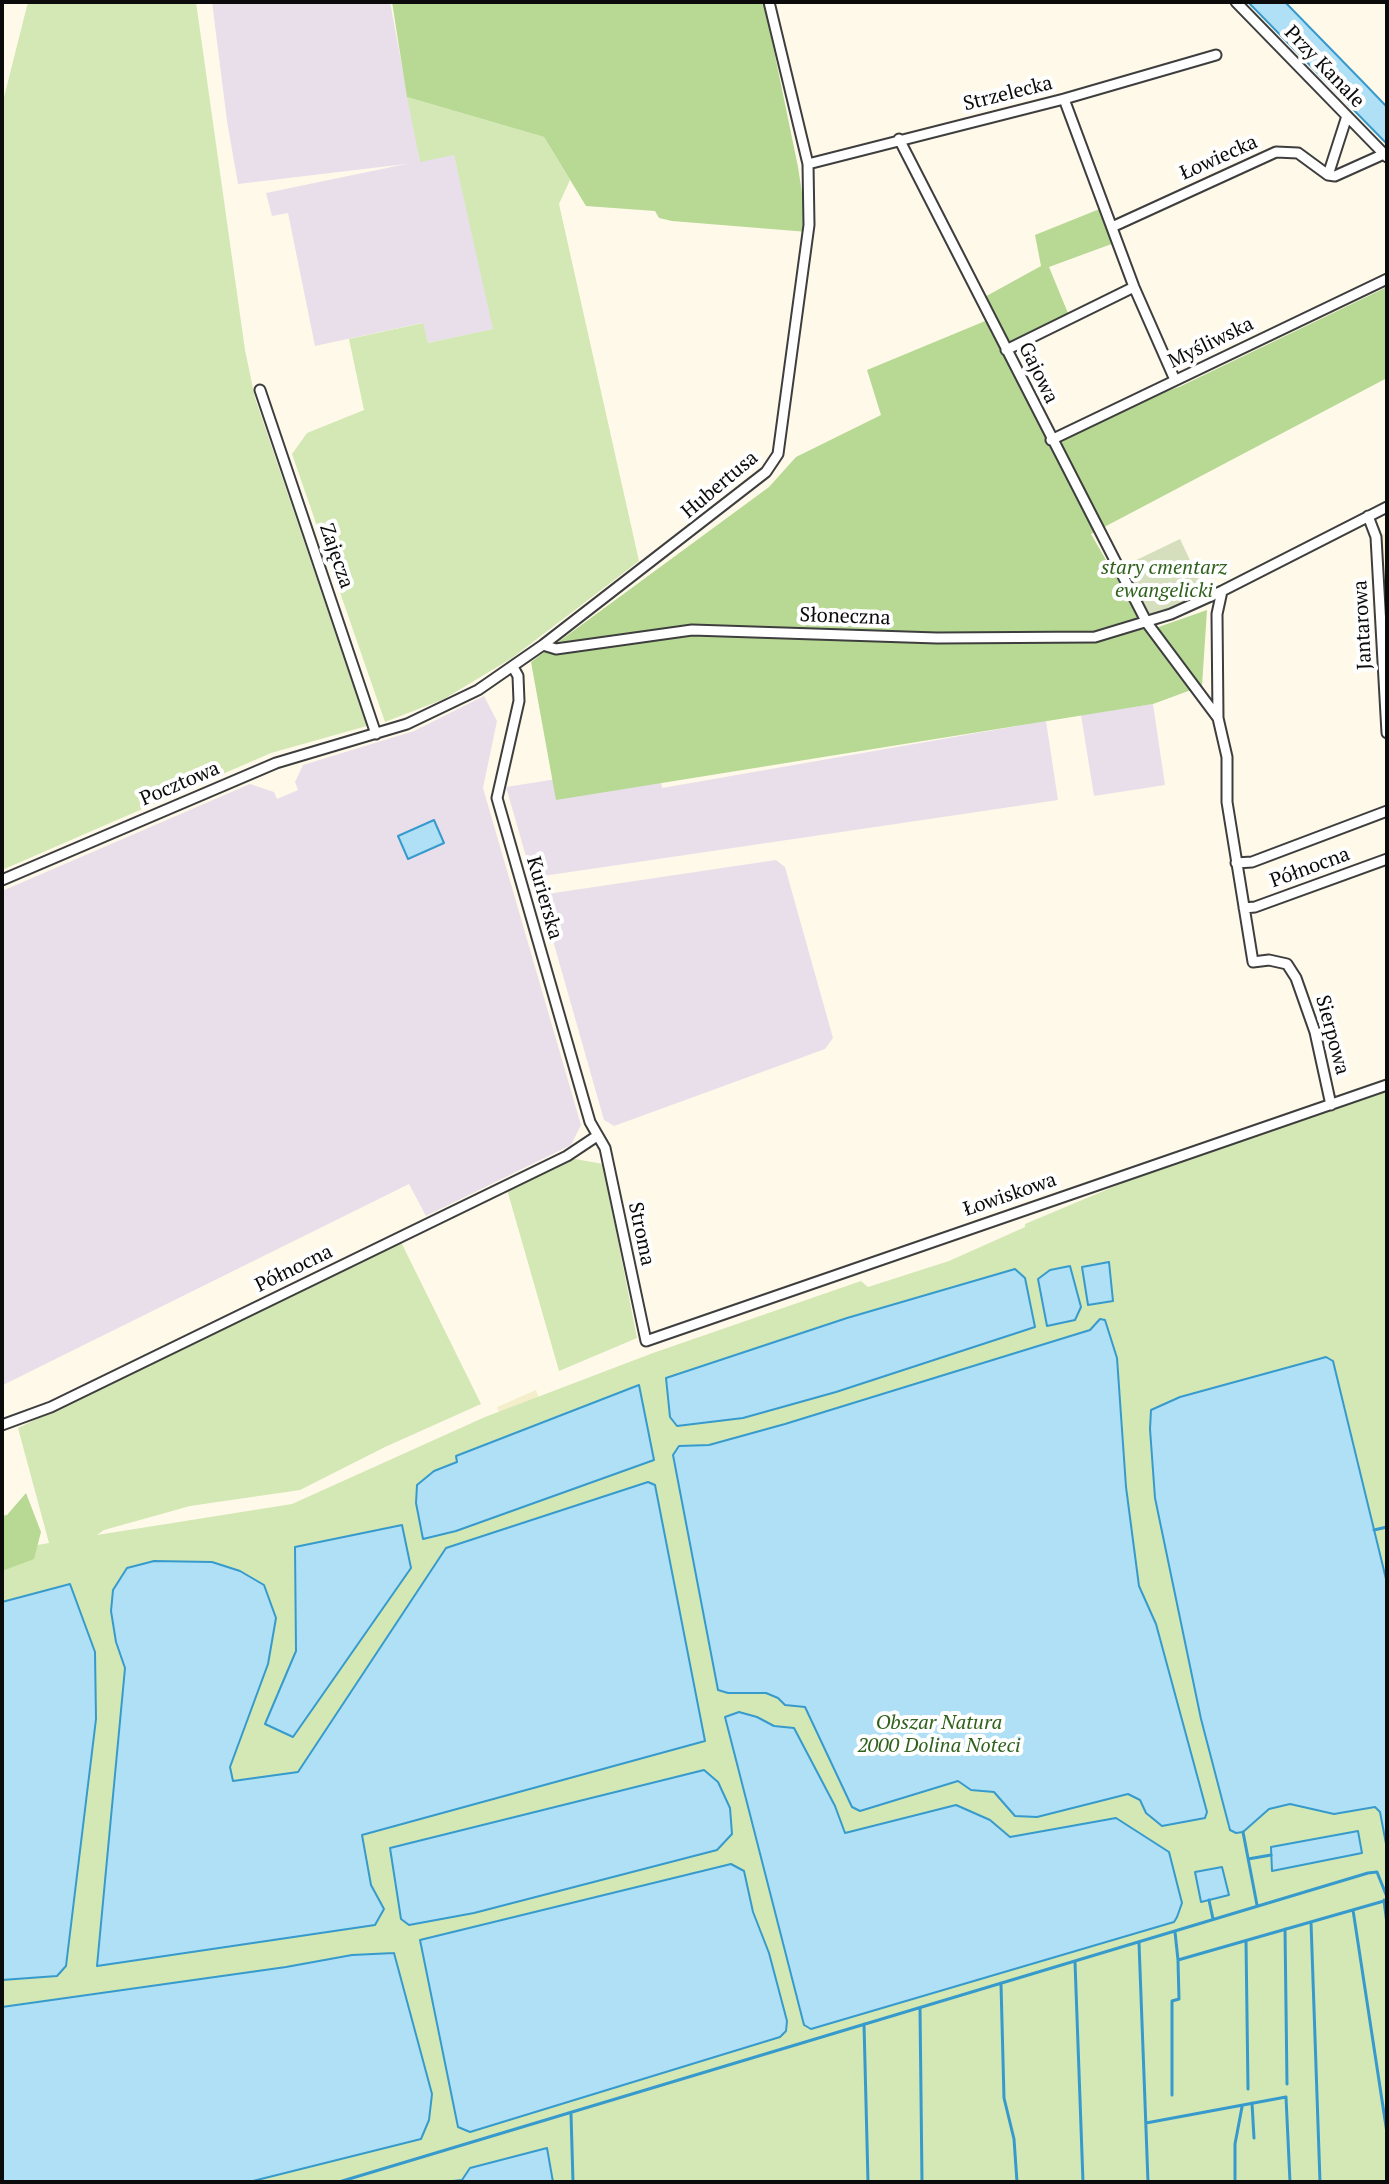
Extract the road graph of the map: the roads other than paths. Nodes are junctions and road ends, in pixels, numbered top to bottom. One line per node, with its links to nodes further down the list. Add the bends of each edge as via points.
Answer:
1 (769, 2): 8 (street, Hubertusa)
2 (1236, 2): 5 (street, Przy Kanale)
3 (1216, 55): 4 (street, Strzelecka)
4 (1064, 99): 6 (street, Strzelecka); 10 (street)
5 (1347, 116): 7 (street, Przy Kanale); 9 (street)
6 (899, 139): 8 (street, Strzelecka); 13 (street, Gajowa)
7 (1385, 155): 9 (street)
8 (808, 164): 21 (street, Hubertusa, via 808,232 774,464)
9 (1328, 175): 10 (street, Łowiecka, via 1298,153 1276,152)
10 (1112, 227): 12 (street)
11 (1387, 279): 14 (street, Myśliwska)
12 (1134, 287): 13 (street); 14 (street)
13 (1006, 350): 16 (street, Gajowa)
14 (1175, 380): 16 (street, Myśliwska)
15 (260, 390): 25 (street, Zajęcza)
16 (1051, 440): 20 (street, Gajowa)
17 (1387, 507): 18 (street, Słoneczna)
18 (1368, 516): 19 (street, Słoneczna); 24 (street, Jantarowa, via 1376,537)
19 (1222, 591): 20 (street, Słoneczna); 23 (street, via 1217,614)
20 (1147, 623): 21 (street, Słoneczna, via 1095,637 692,630 556,649); 23 (street)
21 (543, 645): 22 (street, Hubertusa)
22 (513, 667): 25 (street, Hubertusa, via 478,690); 33 (street, Kurierska, via 519,701 497,798)
23 (1218, 718): 28 (street, via 1227,757)
24 (1387, 733)
25 (376, 734): 29 (street, Pocztowa, via 276,763)
26 (1387, 811): 28 (street, via 1252,862)
27 (1387, 859): 30 (street, Północna)
28 (1236, 863): 30 (street)
29 (2, 880)
30 (1244, 908): 32 (street, Sierpowa, via 1253,962 1287,964 1296,978)
31 (1387, 1085): 32 (street, Łowiskowa)
32 (1331, 1105): 34 (street, Łowiskowa)
33 (597, 1136): 34 (street, Stroma, via 605,1148); 35 (street, Północna, via 567,1156 93,1387)
34 (646, 1341)
35 (2, 1425)

